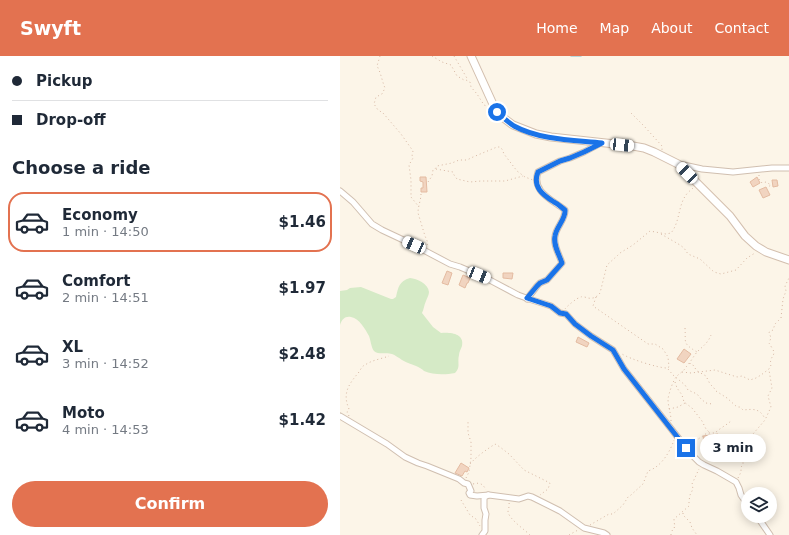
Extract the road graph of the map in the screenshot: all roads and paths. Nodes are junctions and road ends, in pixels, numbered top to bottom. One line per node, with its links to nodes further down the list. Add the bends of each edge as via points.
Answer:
1 (380, 56): 21 (path, via 377,66 385,88 382,94 376,97 374,104 412,150 413,158 409,165 411,197)
2 (432, 56): 5 (path, via 451,65 457,76)
3 (454, 56): 5 (path)
4 (471, 56): 6 (main road)
5 (468, 81): 6 (path, via 484,105 488,107)
6 (492, 104): 8 (main road, via 504,118 525,131)
7 (631, 114): 9 (path, via 662,146)
8 (602, 143): 9 (main road, via 644,148); 15 (street, via 541,170 538,172)
9 (664, 157): 10 (main road)
10 (678, 164): 13 (street, via 733,172); 17 (main road)
11 (789, 168): 13 (street)
12 (435, 169): 14 (path, via 453,172 457,179 470,182 505,181); 14 (path, via 437,166 467,160 498,147 516,171); 16 (path)
13 (759, 170): 18 (path, via 759,179 771,184)
14 (523, 176): 15 (path)
15 (537, 181): 28 (street, via 541,192 565,210 566,214 554,237 562,263)
16 (428, 182)
17 (696, 182): 22 (path, via 684,198 672,232); 23 (main road)
18 (768, 187)
19 (340, 191): 24 (street, via 377,228)
20 (421, 194): 21 (path)
21 (419, 207): 24 (path, via 424,236 428,242)
22 (660, 233): 23 (path, via 684,248 688,254 700,259 714,272 721,274 736,270 754,254); 27 (path, via 650,231 608,263 600,293)
23 (757, 247): 25 (main road)
24 (426, 251): 28 (street)
25 (789, 260)
26 (789, 278): 37 (path, via 785,286 781,318 769,332 769,343 774,351)
27 (596, 297): 29 (path, via 580,297); 36 (path, via 593,306 648,344 655,344 663,349 668,357)
28 (527, 298): 29 (street, via 551,306)
29 (560, 313): 32 (street, via 566,314 575,324)
30 (685, 328): 33 (path, via 686,344)
31 (711, 335): 33 (path)
32 (615, 352): 36 (path); 50 (street, via 622,366)
33 (697, 352): 35 (path)
34 (389, 356): 48 (path, via 365,365 352,379 346,399 349,409 346,412 350,417)
35 (690, 362): 38 (path); 39 (path)
36 (668, 368): 40 (path)
37 (769, 369): 39 (path, via 750,380 715,370); 47 (path, via 772,388 768,396 771,407)
38 (682, 372): 39 (path); 40 (path)
39 (699, 372): 47 (path, via 706,376 716,391 737,407 759,411)
40 (676, 377): 41 (path); 43 (path, via 701,400)
41 (674, 381): 42 (path); 44 (path, via 668,400)
42 (686, 403): 44 (path); 51 (path)
43 (712, 404)
44 (669, 409): 50 (path, via 672,424)
45 (340, 416): 48 (street)
46 (732, 420): 51 (path, via 715,433)
47 (766, 420): 56 (path, via 753,434)
48 (348, 422): 57 (street, via 418,464)
49 (468, 422): 54 (path, via 471,442)
50 (670, 427): 52 (street)
51 (710, 433): 53 (path, via 694,442 690,441)
52 (678, 436): 53 (street); 66 (path, via 660,463 648,471 645,482 623,505 613,514 608,514)
53 (687, 448): 55 (street)
54 (470, 464): 57 (path); 63 (path, via 495,444 500,446 520,467 550,484)
55 (704, 465): 56 (street); 64 (path, via 700,466 693,482 689,506)
56 (736, 482): 60 (street)
57 (464, 483): 58 (street)
58 (469, 486): 59 (path, via 478,482); 59 (street, via 470,495)
59 (489, 495): 61 (street); 67 (street, via 484,499 486,512)
60 (741, 496)
61 (505, 498): 63 (street, via 519,499 528,496); 68 (path, via 510,506 508,512 511,518)
62 (461, 500): 67 (path)
63 (538, 500): 66 (street)
64 (683, 512): 71 (path, via 674,519 676,526 670,532); 72 (path)
65 (762, 523): 73 (street)
66 (585, 528): 69 (path); 70 (street)
67 (483, 533)
68 (530, 535)
69 (569, 535)
70 (607, 535)
71 (671, 535)
72 (697, 535)
73 (770, 535)

